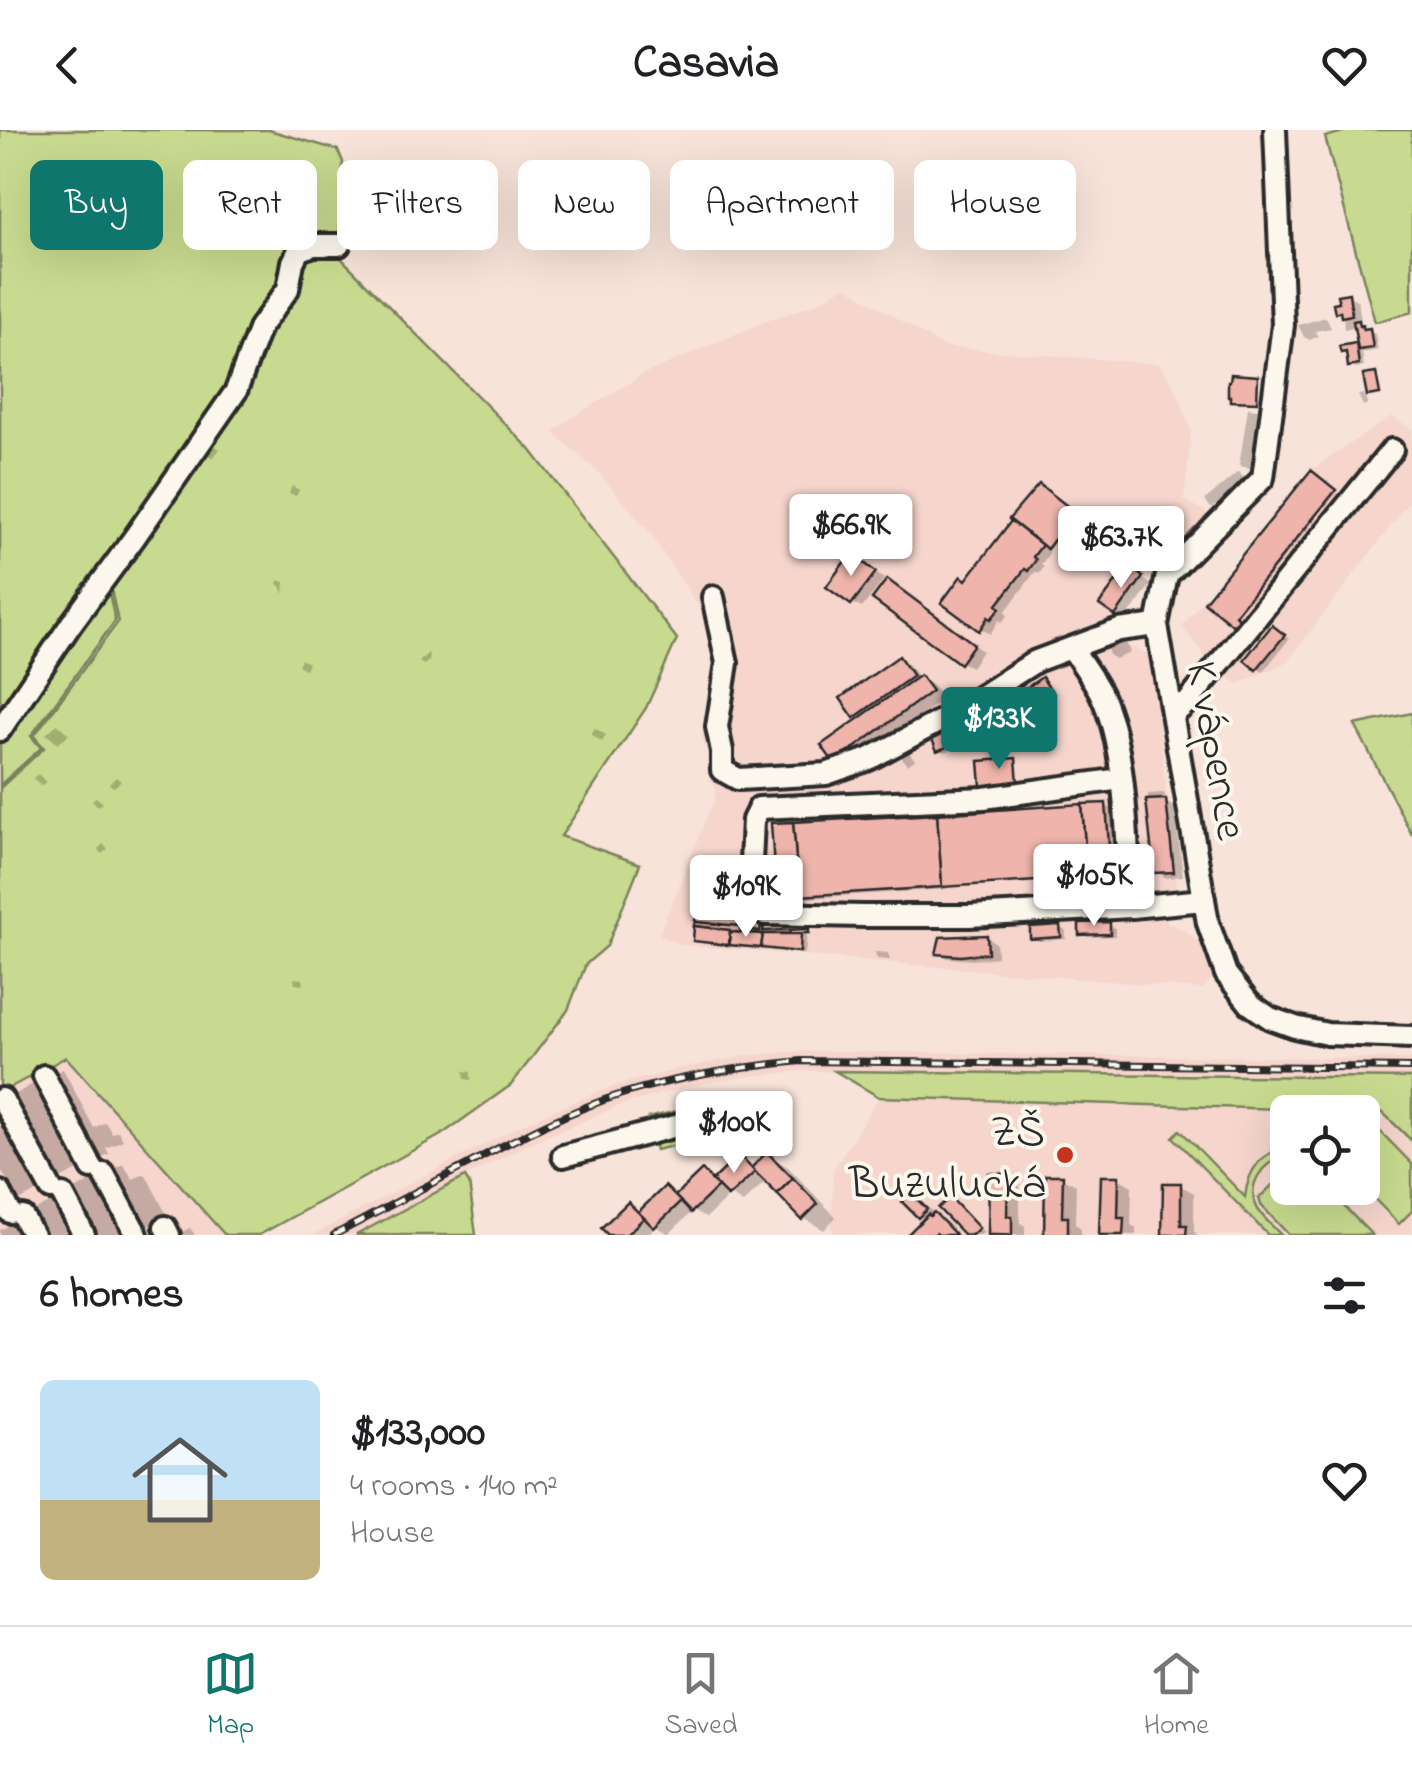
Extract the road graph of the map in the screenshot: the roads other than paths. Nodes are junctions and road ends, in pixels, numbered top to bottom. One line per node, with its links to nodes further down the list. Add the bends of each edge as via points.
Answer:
1 (1275, 130): 5 (street, K vápence, via 1282,325 1263,478 1167,575)
2 (337, 245): 8 (street, via 299,250 288,288 260,327 236,391)
3 (1392, 450): 7 (street)
4 (713, 597): 6 (street, via 727,662 717,727 722,770 738,779 826,774 869,760 1036,661)
5 (1157, 625): 6 (street); 7 (street, K vápence)
6 (1072, 648): 9 (street, via 1101,695)
7 (1174, 715): 10 (street, K vápence)
8 (0, 730)
9 (1122, 780): 11 (street); 11 (street, via 984,798 759,808 752,820 749,905 764,914 881,916)
10 (1204, 900): 11 (street); 12 (street, K vápence, via 1226,974 1270,1018 1326,1034)
11 (1131, 907)
12 (1412, 1037)
13 (44, 1076): 20 (street)
14 (2, 1099): 19 (street)
15 (706, 1118): 16 (street)
16 (563, 1156)
17 (0, 1192): 18 (street)
18 (22, 1221)
19 (84, 1235)
20 (138, 1235)

